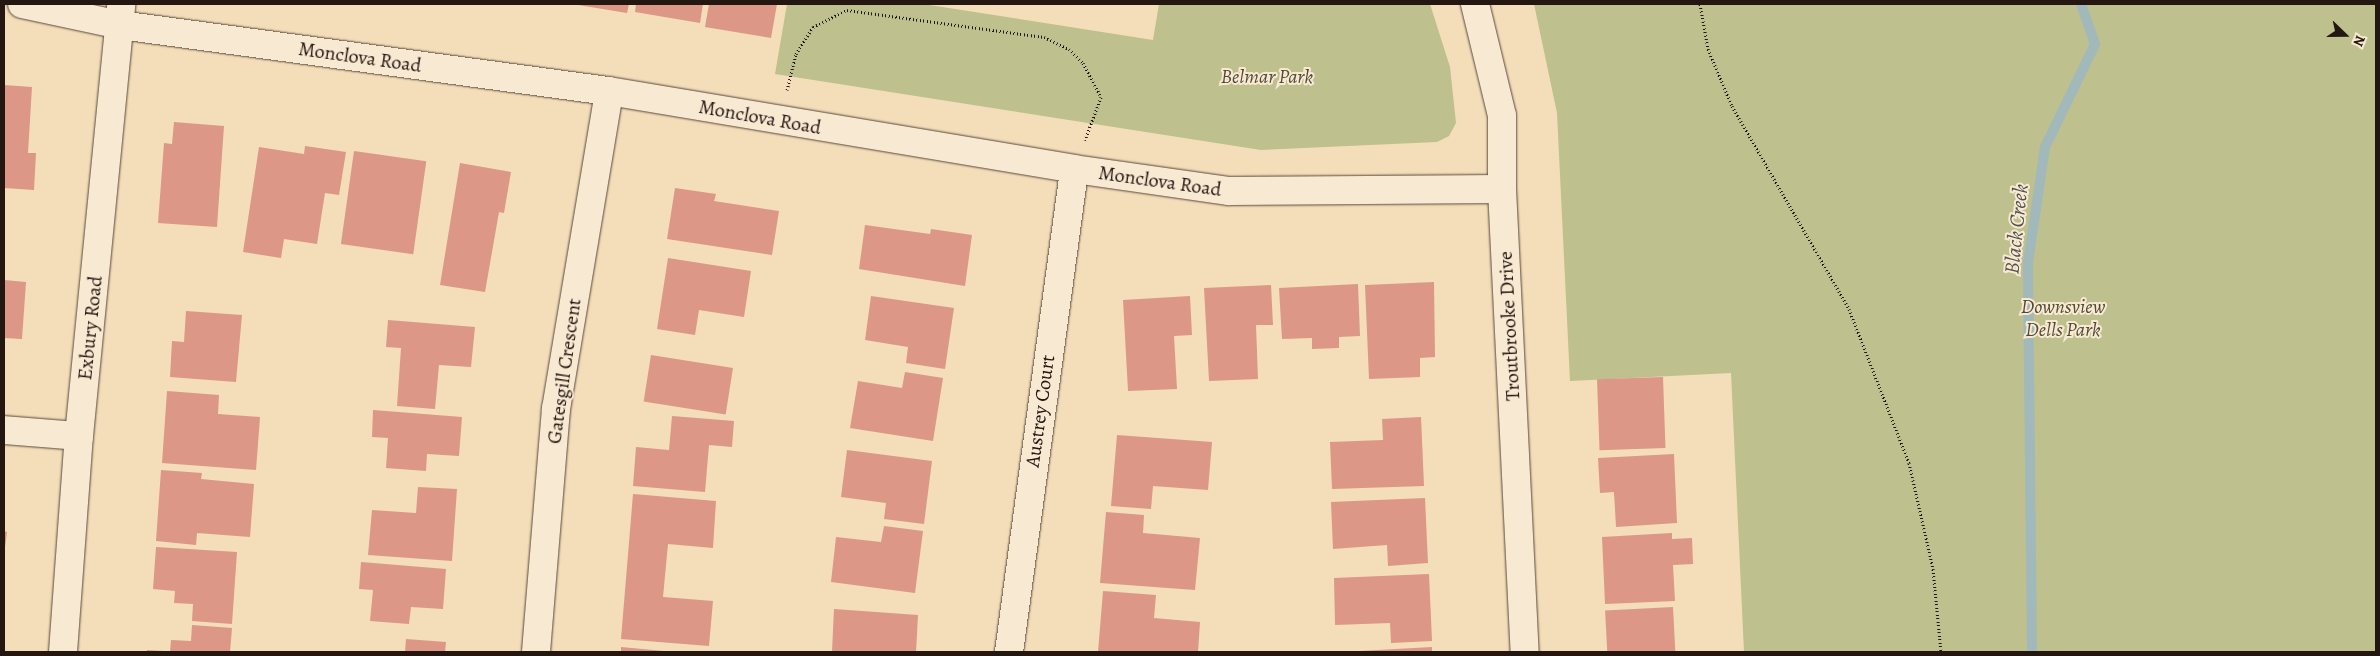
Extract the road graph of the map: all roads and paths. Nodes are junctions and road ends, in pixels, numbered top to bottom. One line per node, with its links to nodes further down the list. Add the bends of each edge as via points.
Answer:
1 (22, 4): 4 (street, Monclova Road)
2 (1475, 4): 8 (street, Troutbrooke Drive, via 1502,116)
3 (1700, 4): 15 (path, via 1708,49 1732,106 1849,309 1909,462 1933,569)
4 (121, 14): 5 (street, Monclova Road); 10 (street, Exbury Road)
5 (609, 91): 6 (street, Monclova Road); 12 (street, Gatesgill Crescent, via 556,409)
6 (781, 120): 7 (street, Monclova Road); 7 (path, via 796,54 813,27 847,10 1044,37 1069,49 1083,63 1101,97)
7 (1074, 169): 8 (street, Monclova Road, via 1229,191); 13 (street, Austrey Court)
8 (1502, 189): 14 (street, Troutbrooke Drive)
9 (4, 430): 10 (street)
10 (79, 436): 11 (street, Exbury Road)
11 (64, 652)
12 (536, 652)
13 (1009, 652)
14 (1525, 652)
15 (1941, 652)

